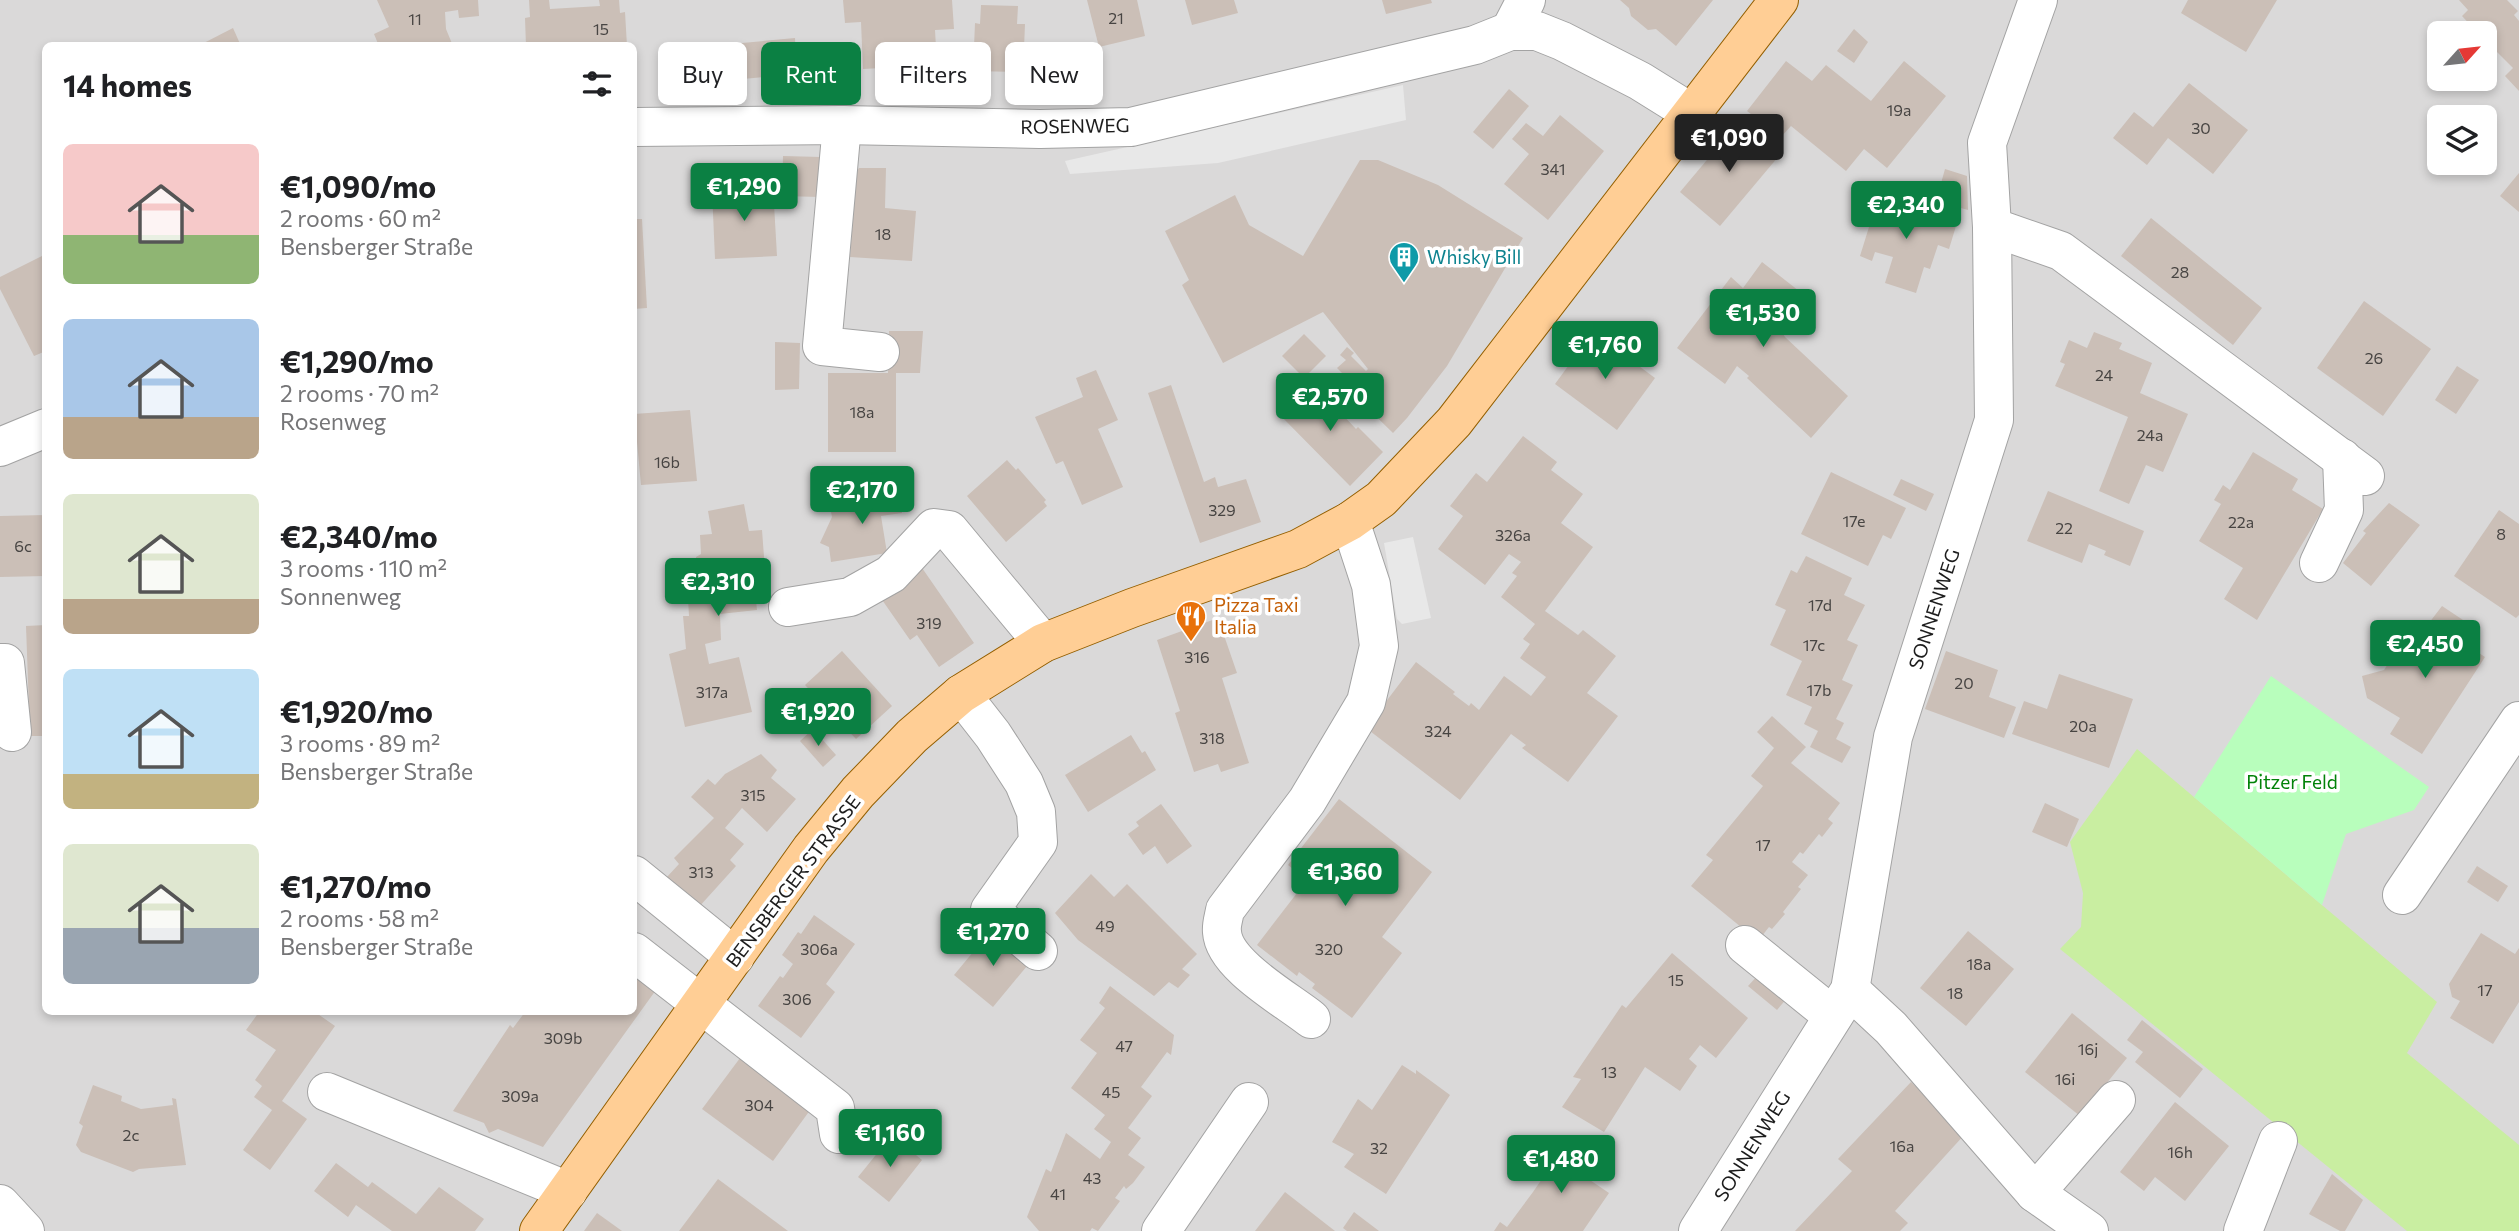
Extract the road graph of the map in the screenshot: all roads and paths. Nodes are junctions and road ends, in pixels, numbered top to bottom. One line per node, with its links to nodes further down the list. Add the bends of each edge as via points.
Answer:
1 (1779, 0): 4 (main road, BENSBERGER STRASSE)
2 (2038, 0): 7 (street, SONNENWEG, via 1987,143)
3 (1518, 16): 4 (street, ROSENWEG, via 1537,31 1640,81); 5 (street, ROSENWEG, via 1475,44 1131,127)
4 (1693, 114): 11 (main road, BENSBERGER STRASSE, via 1454,422 1381,499)
5 (842, 125): 6 (street, ROSENWEG); 8 (street, via 822,346)
6 (637, 127)
7 (1992, 227): 12 (street, via 2061,251 2353,467 2344,510); 25 (street, SONNENWEG, via 1994,420 1894,737)
8 (880, 352)
9 (42, 430): 10 (street)
10 (0, 447)
11 (1350, 521): 14 (main road, BENSBERGER STRASSE, via 1298,549); 27 (street, via 1371,585 1379,646 1366,702 1307,801 1225,910 1222,932 1227,951 1238,964)
12 (2319, 563)
13 (788, 607): 14 (street, via 850,597 891,574 934,528 950,530)
14 (1043, 643): 16 (main road, BENSBERGER STRASSE)
15 (0, 663): 18 (street, via 5,663)
16 (961, 694): 22 (street, via 1024,783 1036,812 1038,842 990,910); 24 (main road, BENSBERGER STRASSE, via 858,792 811,849)
17 (2519, 721): 20 (street)
18 (12, 732)
19 (637, 877): 24 (street)
20 (2402, 895)
21 (1745, 945): 25 (street)
22 (1038, 951)
23 (637, 954): 26 (street)
24 (736, 957): 26 (main road, BENSBERGER STRASSE)
25 (1842, 1003): 34 (street, via 1891,1028); 39 (street, SONNENWEG)
26 (701, 1005): 31 (street, via 835,1108); 33 (main road, BENSBERGER STRASSE)
27 (1311, 1019)
28 (327, 1092): 33 (street)
29 (2116, 1100): 34 (street)
30 (1249, 1102): 38 (street)
31 (839, 1134)
32 (2277, 1142): 41 (street)
33 (568, 1191): 37 (main road, BENSBERGER STRASSE)
34 (2035, 1193): 40 (street)
35 (0, 1204): 36 (street)
36 (25, 1231)
37 (539, 1231)
38 (1161, 1231)
39 (1698, 1231)
40 (2089, 1231)
41 (2243, 1231)

